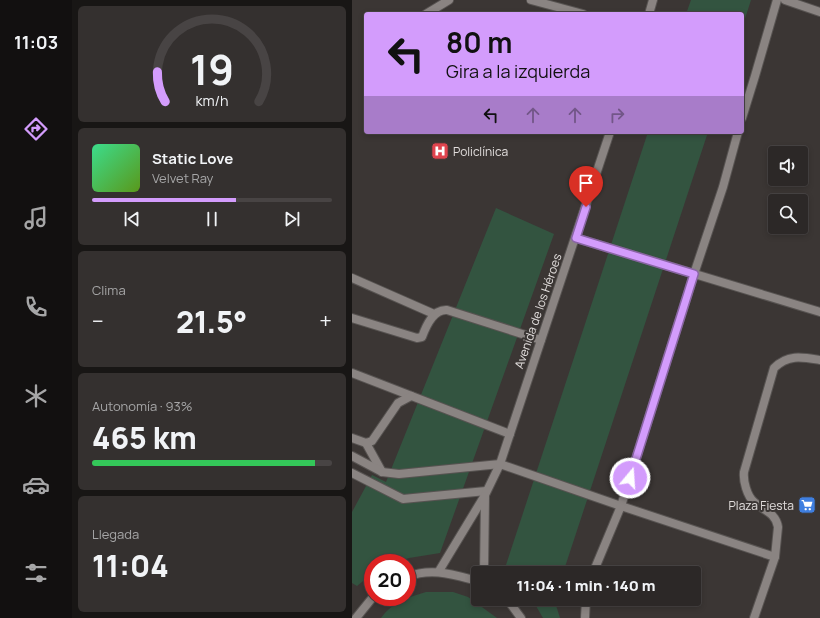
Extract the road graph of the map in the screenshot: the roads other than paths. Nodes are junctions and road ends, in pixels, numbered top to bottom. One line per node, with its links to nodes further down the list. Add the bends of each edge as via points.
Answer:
1 (449, 0): 6 (street)
2 (531, 0): 7 (street)
3 (653, 0): 8 (street)
4 (776, 0): 10 (street)
5 (785, 0): 9 (street)
6 (429, 12)
7 (576, 12)
8 (650, 12)
9 (820, 12)
10 (744, 112)
11 (609, 134): 13 (street, Avenida de los Héroes)
12 (737, 134): 14 (street)
13 (576, 238): 14 (street); 19 (street, Avenida de los Héroes)
14 (694, 274): 16 (street); 31 (street)
15 (352, 278): 17 (street)
16 (820, 312)
17 (434, 314): 18 (street, via 422,337 417,338); 19 (street, via 447,310)
18 (352, 318)
19 (541, 340): 23 (street, Avenida de los Héroes)
20 (820, 360): 32 (street, via 788,358 774,368 744,472 744,482 753,501 772,515 777,523)
21 (353, 375): 22 (street)
22 (411, 396): 23 (street); 25 (street, via 398,403 377,435)
23 (510, 434): 27 (street, Avenida de los Héroes)
24 (352, 438): 25 (street)
25 (366, 443): 28 (street)
26 (352, 456): 28 (street)
27 (500, 464): 28 (street, via 399,474); 30 (street, Avenida de los Héroes); 31 (street)
28 (382, 472)
29 (352, 473): 30 (street, via 403,499)
30 (486, 493): 33 (street, Avenida de los Héroes); 35 (street, Avenida de los Héroes)
31 (621, 506): 32 (street); 34 (street)
32 (775, 557): 44 (street)
33 (484, 566)
34 (596, 566)
35 (439, 571): 36 (street); 37 (street)
36 (416, 574)
37 (471, 579)
38 (366, 606): 41 (street)
39 (512, 606): 42 (street)
40 (586, 606): 43 (street)
41 (356, 618)
42 (521, 618)
43 (585, 618)
44 (754, 618)

